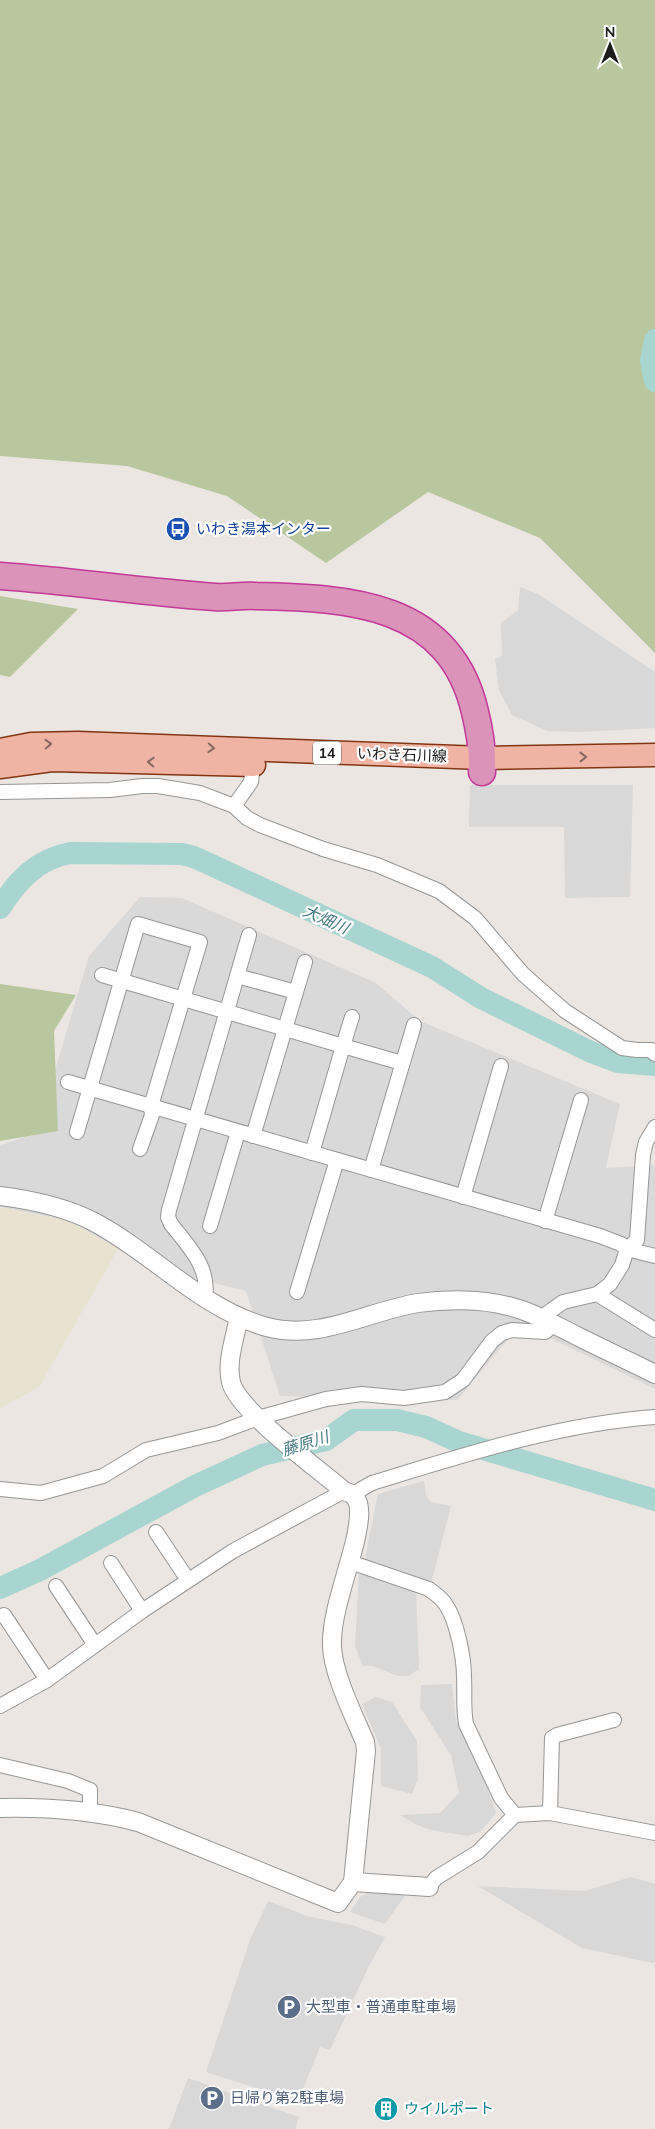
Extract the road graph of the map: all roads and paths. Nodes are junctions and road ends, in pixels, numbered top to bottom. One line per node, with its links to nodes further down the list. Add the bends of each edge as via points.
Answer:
1 (0, 565): 3 (highway, via 218,584)
2 (0, 576): 3 (highway, via 217,597)
3 (254, 596): 7 (highway, via 319,600 383,610 417,625 432,636 446,650 466,681)
4 (0, 750): 6 (main road, いわき石川線 / 14, one-way to 6, via 31,744 78,743)
5 (655, 755): 7 (main road, いわき石川線 / 14, one-way to 5)
6 (254, 758): 7 (main road, いわき石川線 / 14); 8 (main road, いわき石川線 / 14, one-way to 8, via 52,760); 11 (street, via 251,782)
7 (483, 765): 9 (main road, いわき石川線 / 14, via 594,772)
8 (0, 767)
9 (655, 770)
10 (0, 792): 11 (street, via 158,786 200,793)
11 (234, 806): 24 (street, via 260,825 323,850 378,865 439,891 475,918 523,974 565,1011 622,1048 652,1050)
12 (249, 935): 15 (street)
13 (305, 962): 17 (street)
14 (102, 975): 16 (street)
15 (238, 976): 17 (street); 19 (street)
16 (122, 981): 18 (street); 18 (street, via 138,924 200,942); 28 (street)
17 (296, 992): 22 (street)
18 (183, 999): 19 (street); 30 (street)
19 (227, 1012): 22 (street); 31 (street)
20 (352, 1017): 23 (street)
21 (414, 1025): 25 (street)
22 (285, 1028): 23 (street); 35 (street)
23 (343, 1046): 25 (street); 37 (street)
24 (655, 1054)
25 (402, 1063): 39 (street)
26 (501, 1066): 41 (street)
27 (68, 1082): 28 (street)
28 (90, 1088): 30 (street); 33 (street)
29 (581, 1100): 42 (street)
30 (151, 1106): 31 (street); 36 (street, via 152,1115)
31 (195, 1119): 34 (street); 48 (street, via 168,1218 204,1270)
32 (655, 1127): 44 (street, via 643,1155 637,1240)
33 (77, 1132)
34 (238, 1132): 35 (street); 43 (street)
35 (253, 1136): 37 (street)
36 (140, 1149)
37 (312, 1153): 38 (street)
38 (337, 1160): 39 (street); 46 (street)
39 (370, 1170): 41 (street)
40 (0, 1196): 48 (street, via 54,1206 96,1223)
41 (463, 1197): 42 (street)
42 (545, 1221): 44 (street, via 621,1244)
43 (210, 1226)
44 (628, 1249): 45 (street); 47 (street, via 614,1278)
45 (655, 1256)
46 (298, 1292)
47 (598, 1294): 50 (street, via 563,1302); 51 (street)
48 (205, 1298): 49 (street)
49 (239, 1318): 50 (street, via 268,1327 311,1330 418,1303 479,1301 508,1306); 54 (street, via 229,1369 231,1384 238,1397)
50 (548, 1320): 52 (street); 54 (street, via 545,1332 512,1330 502,1333 492,1341 464,1380 445,1392 404,1398 362,1394 342,1396)
51 (655, 1330)
52 (655, 1374)
53 (655, 1417): 56 (street, via 603,1423 518,1441)
54 (260, 1421): 55 (street, via 146,1450 103,1476 41,1493); 56 (street)
55 (0, 1489)
56 (349, 1492): 58 (street, via 358,1504 359,1522); 60 (street, via 233,1551)
57 (156, 1532): 60 (street)
58 (350, 1562): 72 (street, via 429,1589 447,1606 463,1663 466,1724 501,1798); 74 (street, via 333,1625 331,1646 335,1666 366,1751)
59 (111, 1563): 62 (street)
60 (188, 1580): 62 (street)
61 (56, 1586): 64 (street)
62 (142, 1611): 64 (street)
63 (4, 1615): 65 (street)
64 (95, 1645): 65 (street)
65 (47, 1680): 66 (street)
66 (0, 1706)
67 (614, 1720): 71 (street, via 552,1738)
68 (0, 1765): 70 (street, via 68,1781 90,1790)
69 (0, 1808): 70 (street)
70 (90, 1811): 74 (street, via 138,1822 338,1903)
71 (550, 1813): 72 (street); 73 (street)
72 (515, 1815): 75 (street, via 478,1852 436,1878)
73 (655, 1833)
74 (353, 1882): 75 (street)
75 (430, 1887)

